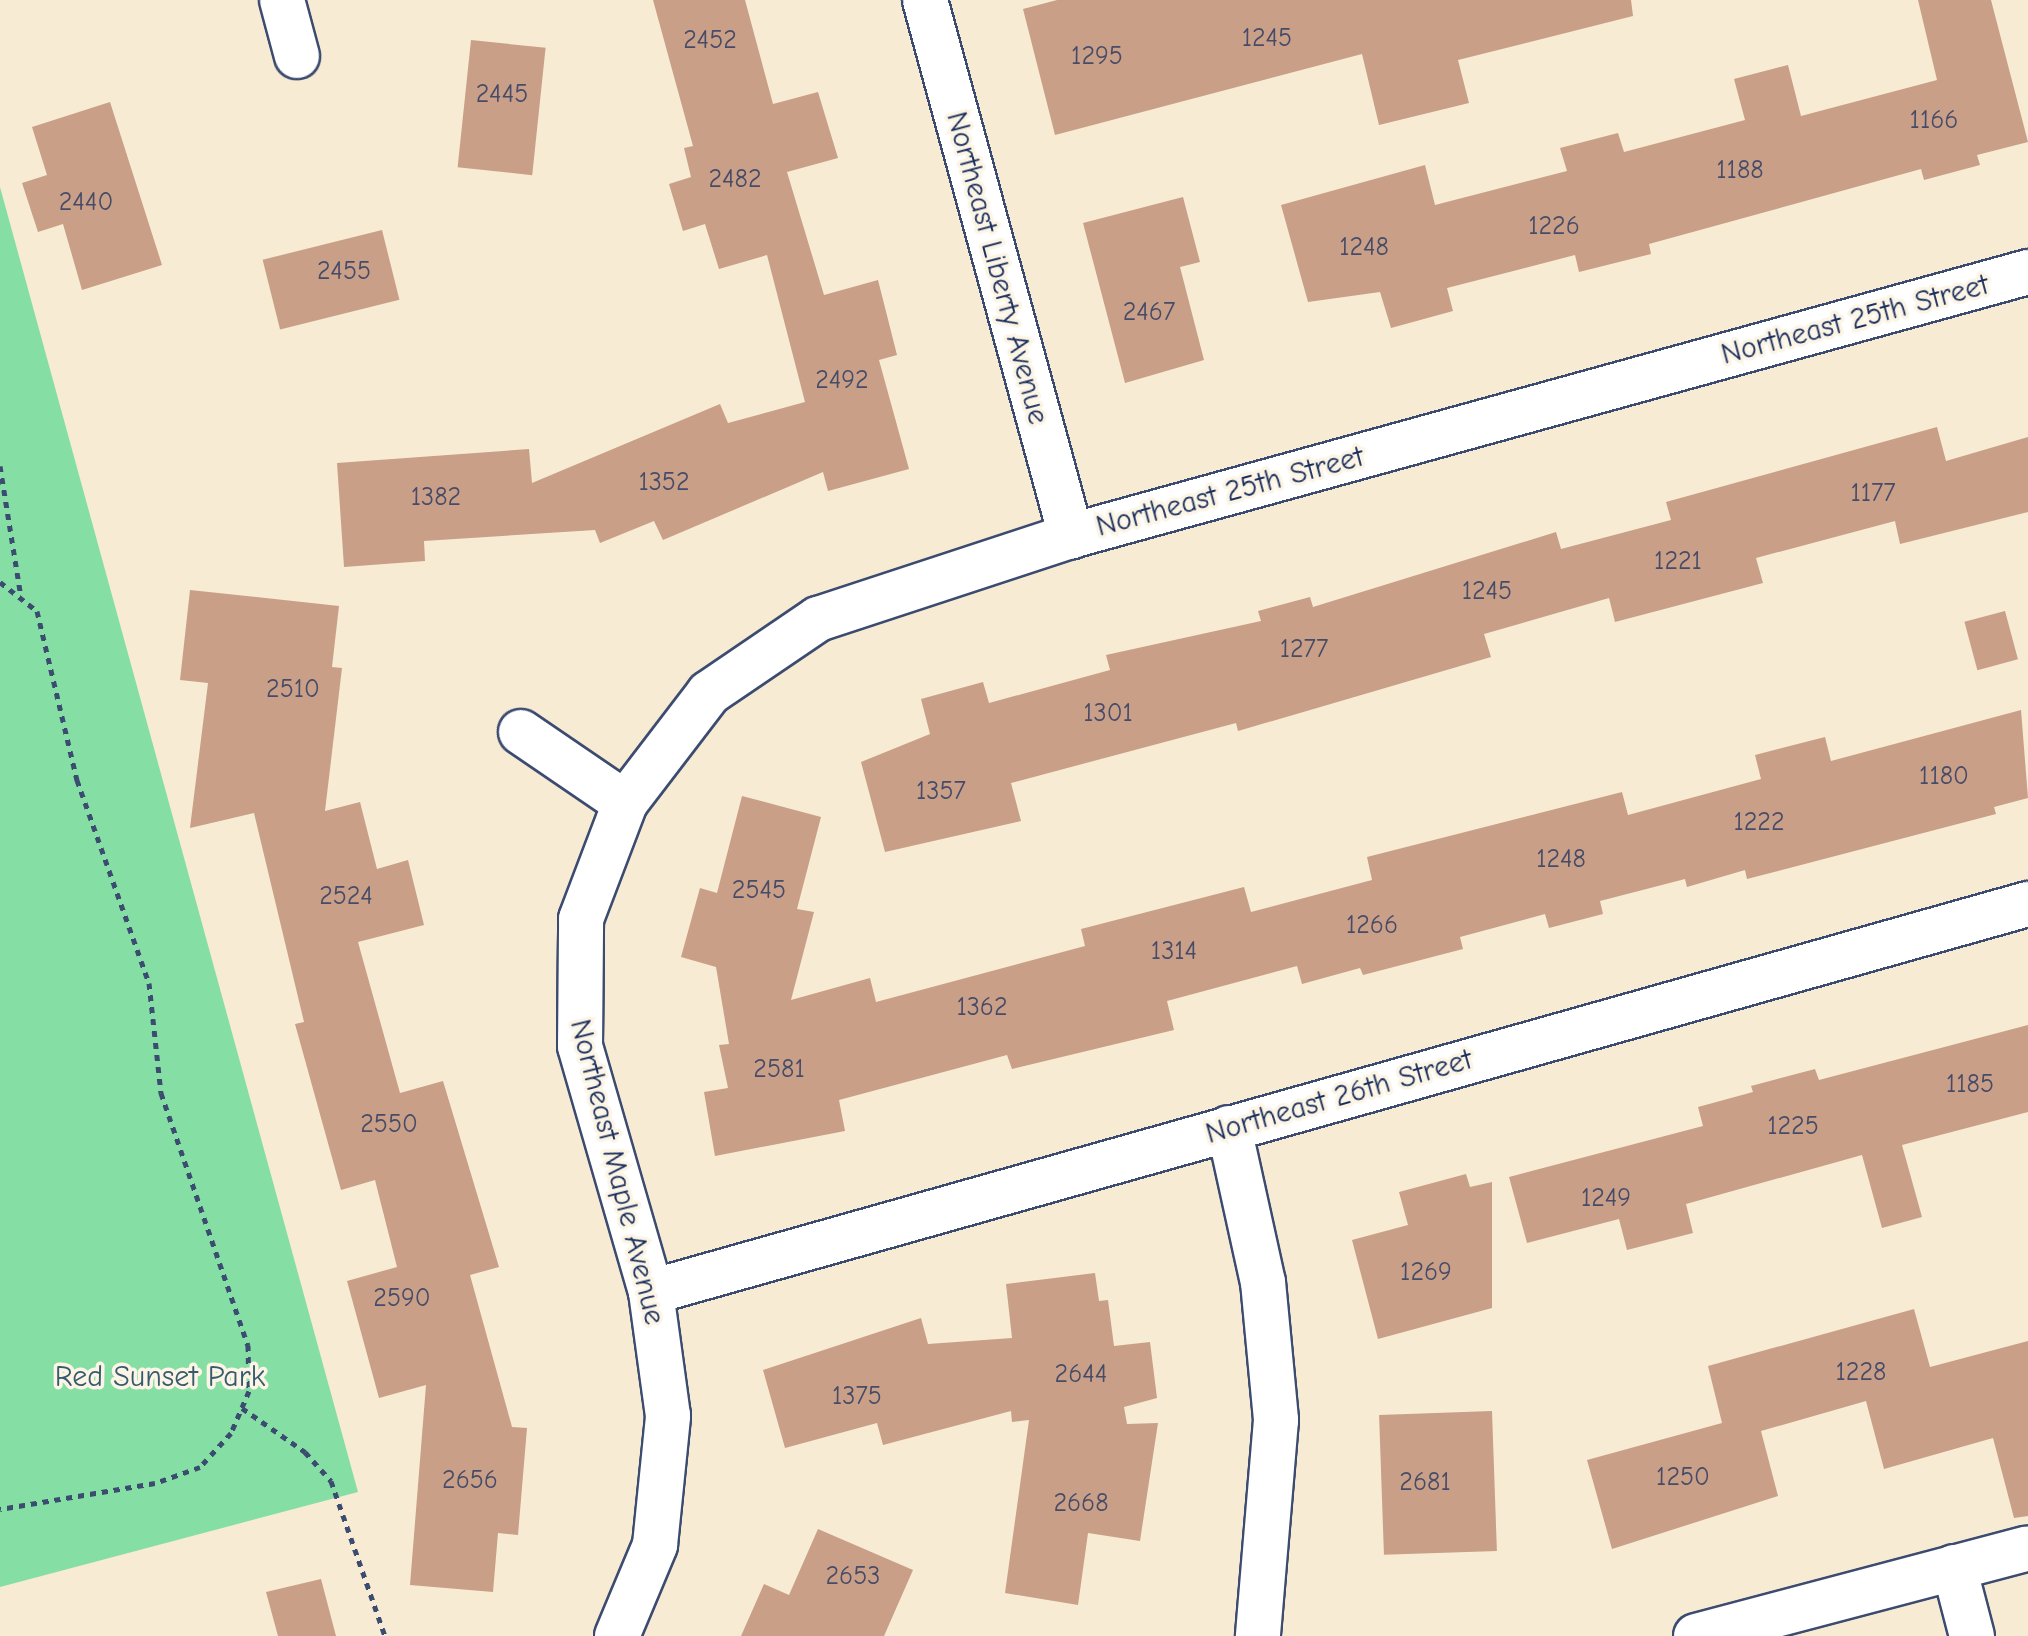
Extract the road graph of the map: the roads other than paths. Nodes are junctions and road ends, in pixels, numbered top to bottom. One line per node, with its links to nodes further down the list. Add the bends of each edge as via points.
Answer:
1 (282, 0): 3 (street)
2 (925, 0): 5 (street, Northeast Liberty Avenue)
3 (297, 56)
4 (2028, 272): 5 (street, Northeast 25th Street)
5 (1071, 536): 7 (street, Northeast 25th Street, via 818,619 761,652 709,693)
6 (521, 732): 7 (street)
7 (625, 803): 10 (street, Northeast Maple Avenue, via 581,919 575,982 580,1046)
8 (2028, 904): 9 (street, Northeast 26th Street)
9 (1229, 1128): 10 (street, Northeast 26th Street); 14 (street, via 1263,1282 1276,1420)
10 (651, 1292): 13 (street, Northeast Maple Avenue, via 668,1416 666,1480 655,1545)
11 (2028, 1548): 12 (street)
12 (1954, 1567): 15 (street); 16 (street)
13 (617, 1636)
14 (1258, 1636)
15 (1696, 1636)
16 (1972, 1636)

